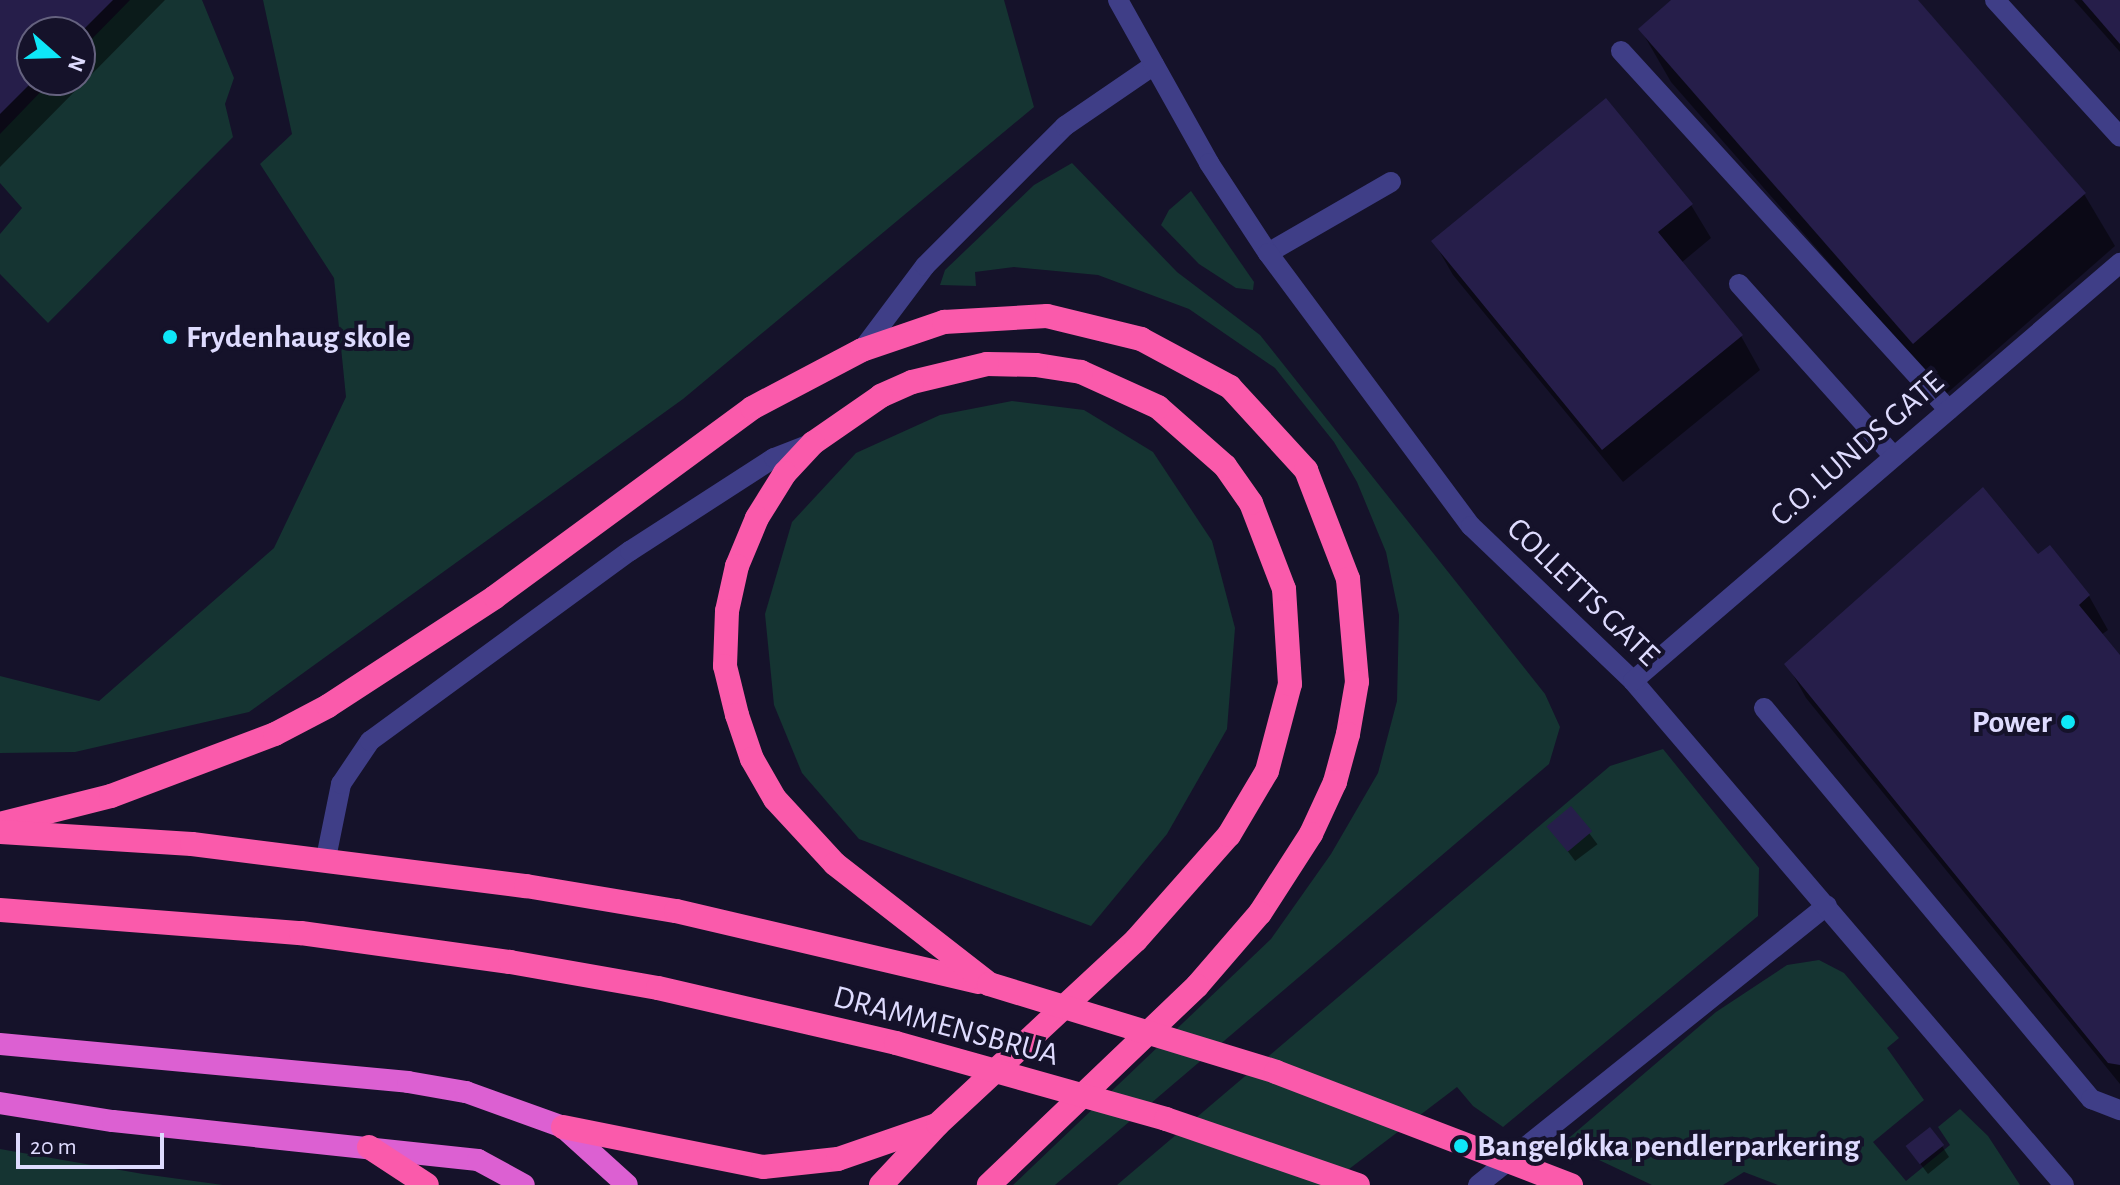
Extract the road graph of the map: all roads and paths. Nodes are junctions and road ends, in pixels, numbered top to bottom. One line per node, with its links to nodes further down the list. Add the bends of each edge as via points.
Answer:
1 (1118, 0): 4 (street, COLLETTS GATE)
2 (1995, 0): 5 (street)
3 (1621, 51): 11 (street)
4 (1154, 65): 7 (street, COLLETTS GATE); 10 (street, via 1065,126 925,266)
5 (2120, 137)
6 (1391, 182): 7 (street)
7 (1268, 253): 14 (street, COLLETTS GATE, via 1471,526)
8 (2120, 263): 11 (street, C.O. LUNDS GATE)
9 (1739, 284): 13 (street)
10 (862, 350): 16 (highway, via 752,408 495,597 328,706 275,734 111,796); 32 (highway, via 944,322 1047,316 1141,339 1167,352 1230,387 1306,470 1331,527 1354,617 1357,682 1348,734 1335,782 1287,875 1197,986)
11 (1949, 410): 13 (street, C.O. LUNDS GATE)
12 (813, 443): 18 (street, via 774,458 630,551 370,741 341,784); 21 (highway, DRAMMENSBRUA, via 764,507 737,566 727,611 725,666 752,759 802,833); 25 (highway, DRAMMENSBRUA, via 881,396 950,370 1036,365 1081,372 1158,407 1225,466 1251,503 1284,589 1290,684 1281,731 1249,807 1136,940)
13 (1894, 457): 14 (street, C.O. LUNDS GATE)
14 (1633, 681): 19 (street, COLLETTS GATE)
15 (1764, 708): 24 (street, via 2091,1099)
16 (0, 824)
17 (0, 832): 18 (highway)
18 (326, 858): 21 (highway, via 676,911)
19 (1827, 905): 34 (street); 36 (street, COLLETTS GATE)
20 (0, 910): 33 (highway, DRAMMENSBRUA, bridge, via 286,932 658,988 896,1043 1166,1119)
21 (938, 960): 35 (highway, DRAMMENSBRUA, bridge, via 989,984 1276,1072)
22 (0, 1044): 26 (highway, via 408,1082 480,1096)
23 (0, 1103): 27 (highway, via 113,1121)
24 (2120, 1110)
25 (938, 1124): 26 (highway, via 838,1159 763,1167); 31 (highway, DRAMMENSBRUA)
26 (563, 1127): 30 (highway)
27 (369, 1147): 28 (highway); 29 (highway, via 478,1160)
28 (427, 1185)
29 (524, 1185)
30 (627, 1185)
31 (881, 1185)
32 (989, 1185)
33 (1358, 1185)
34 (1478, 1185)
35 (1571, 1185)
36 (2064, 1185)

